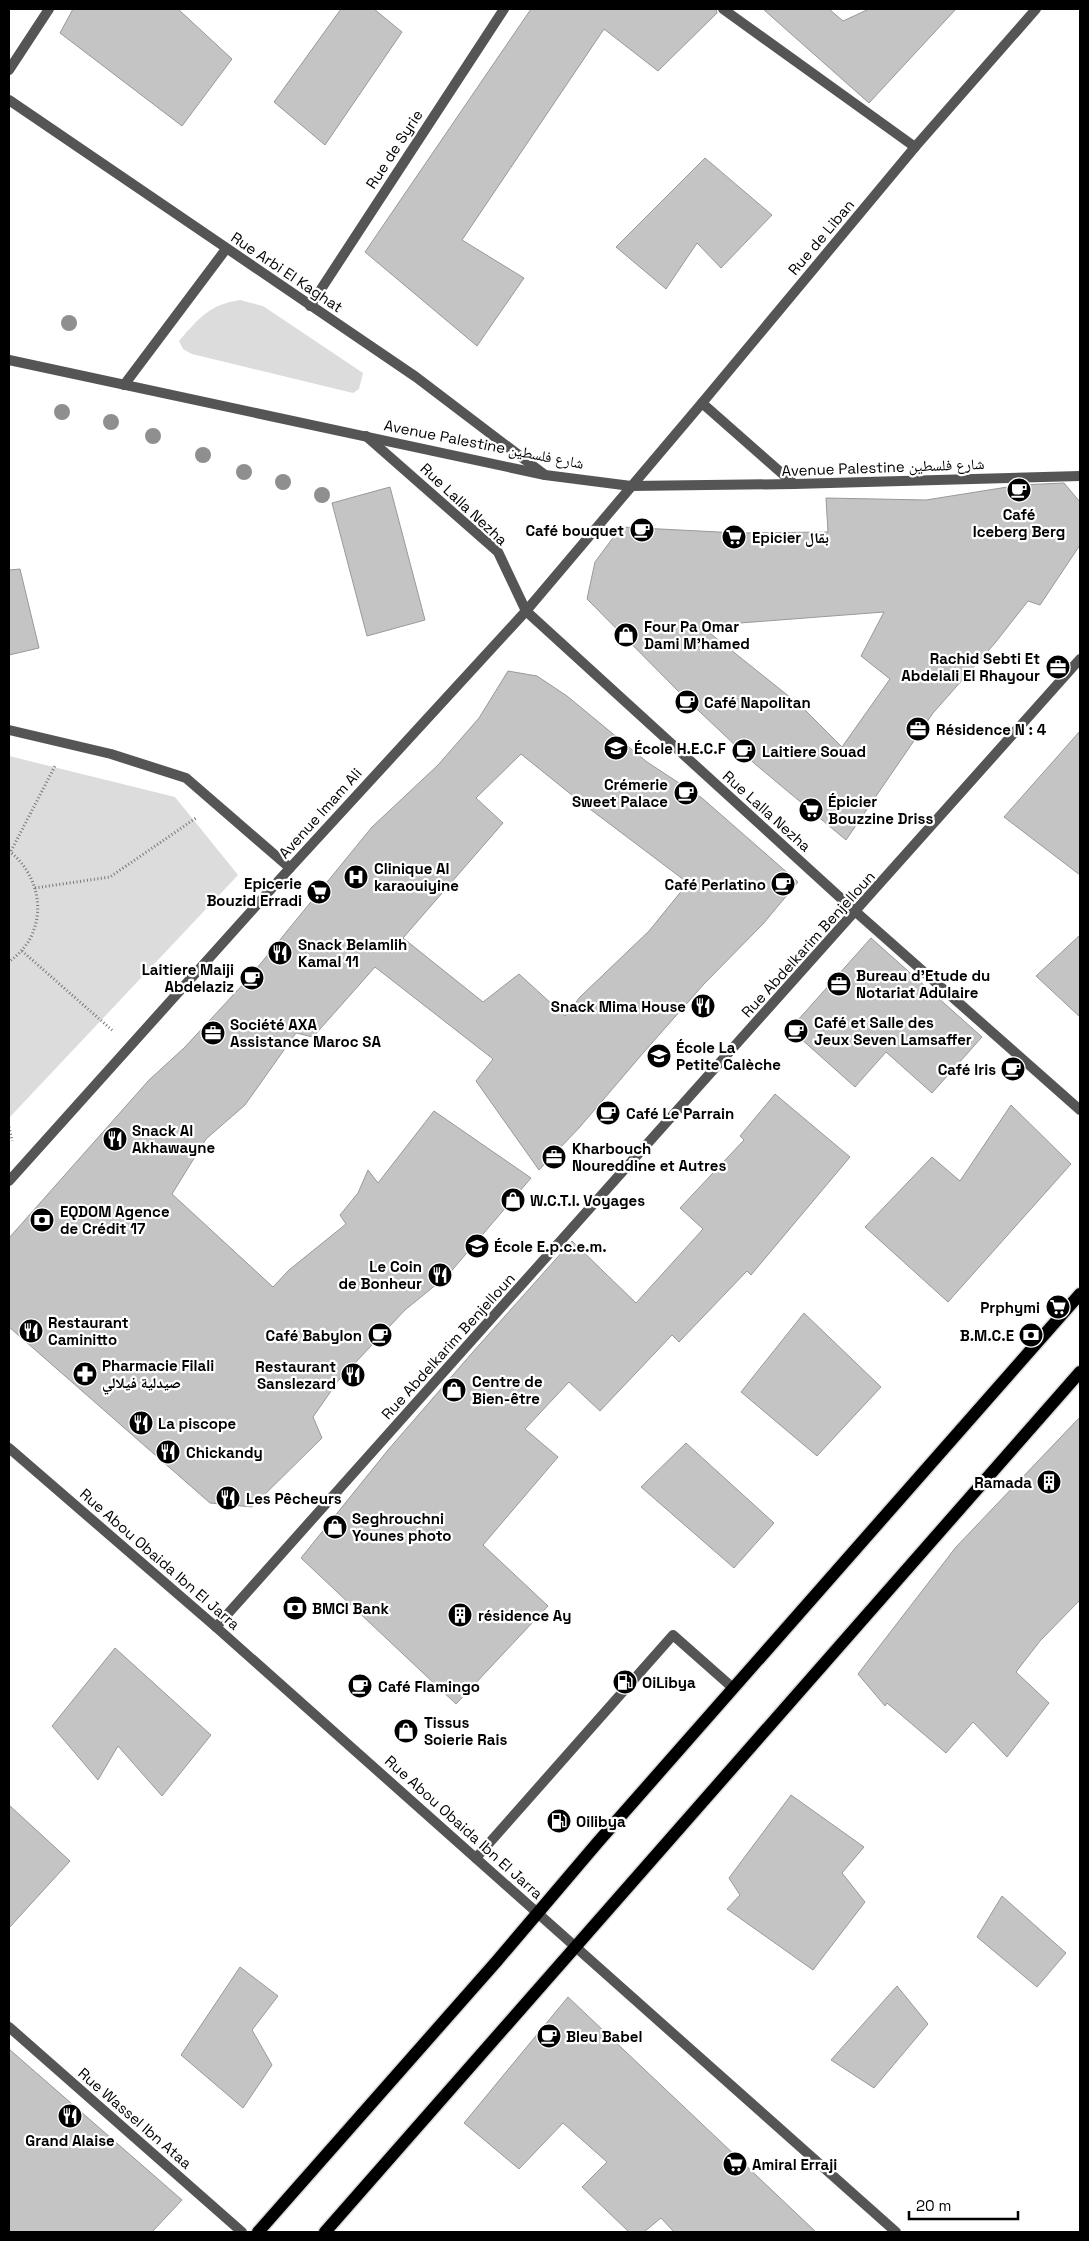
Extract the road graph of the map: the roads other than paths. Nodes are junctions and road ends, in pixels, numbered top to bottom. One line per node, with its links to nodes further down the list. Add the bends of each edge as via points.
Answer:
1 (49, 9): 5 (street)
2 (504, 9): 9 (street, Rue de Syrie)
3 (723, 9): 7 (street)
4 (1036, 9): 7 (street, Rue de Liban)
5 (9, 70)
6 (9, 100): 8 (street, Rue Arbi El Kaghat)
7 (915, 147): 12 (street, Rue de Liban)
8 (226, 248): 9 (street, Rue Arbi El Kaghat); 11 (street)
9 (310, 306): 14 (street, Rue Arbi El Kaghat, via 416,377)
10 (9, 360): 11 (street, Avenue Palestine شارع فلسطين)
11 (124, 385): 13 (street, Avenue Palestine شارع فلسطين)
12 (702, 403): 16 (street); 17 (street, Rue de Liban)
13 (366, 436): 14 (street, Avenue Palestine شارع فلسطين); 18 (street, Rue Lalla Nezha, via 498,552)
14 (545, 475): 17 (street, Avenue Palestine شارع فلسطين)
15 (1080, 476): 16 (street, Avenue Palestine شارع فلسطين)
16 (794, 484): 17 (street, Avenue Palestine شارع فلسطين)
17 (631, 486): 18 (street, Avenue Imam Ali)
18 (526, 611): 21 (street, Avenue Imam Ali); 22 (street, Rue Lalla Nezha)
19 (1080, 660): 22 (street, Rue Abdelkarim Benjelloun)
20 (9, 730): 21 (street, via 110,754 186,778)
21 (290, 868): 24 (street, Avenue Imam Ali)
22 (856, 912): 23 (street, Rue Lalla Nezha); 28 (street, Rue Abdelkarim Benjelloun)
23 (1080, 1110)
24 (9, 1181)
25 (1080, 1294): 29 (main road)
26 (1080, 1372): 32 (main road)
27 (9, 1448): 28 (street, Rue Abou Obaida Ibn El Jarra)
28 (216, 1627): 30 (street, Rue Abou Obaida Ibn El Jarra)
29 (733, 1688): 30 (street, via 673,1634); 31 (main road)
30 (476, 1858): 31 (street, Rue Abou Obaida Ibn El Jarra)
31 (538, 1913): 32 (street, Rue Abou Obaida Ibn El Jarra); 35 (main road)
32 (576, 1948): 36 (main road); 37 (street, Rue Abou Obaida Ibn El Jarra)
33 (9, 2027): 34 (street, Rue Wassel Ibn Ataa)
34 (242, 2232)
35 (258, 2232)
36 (325, 2232)
37 (896, 2232)

